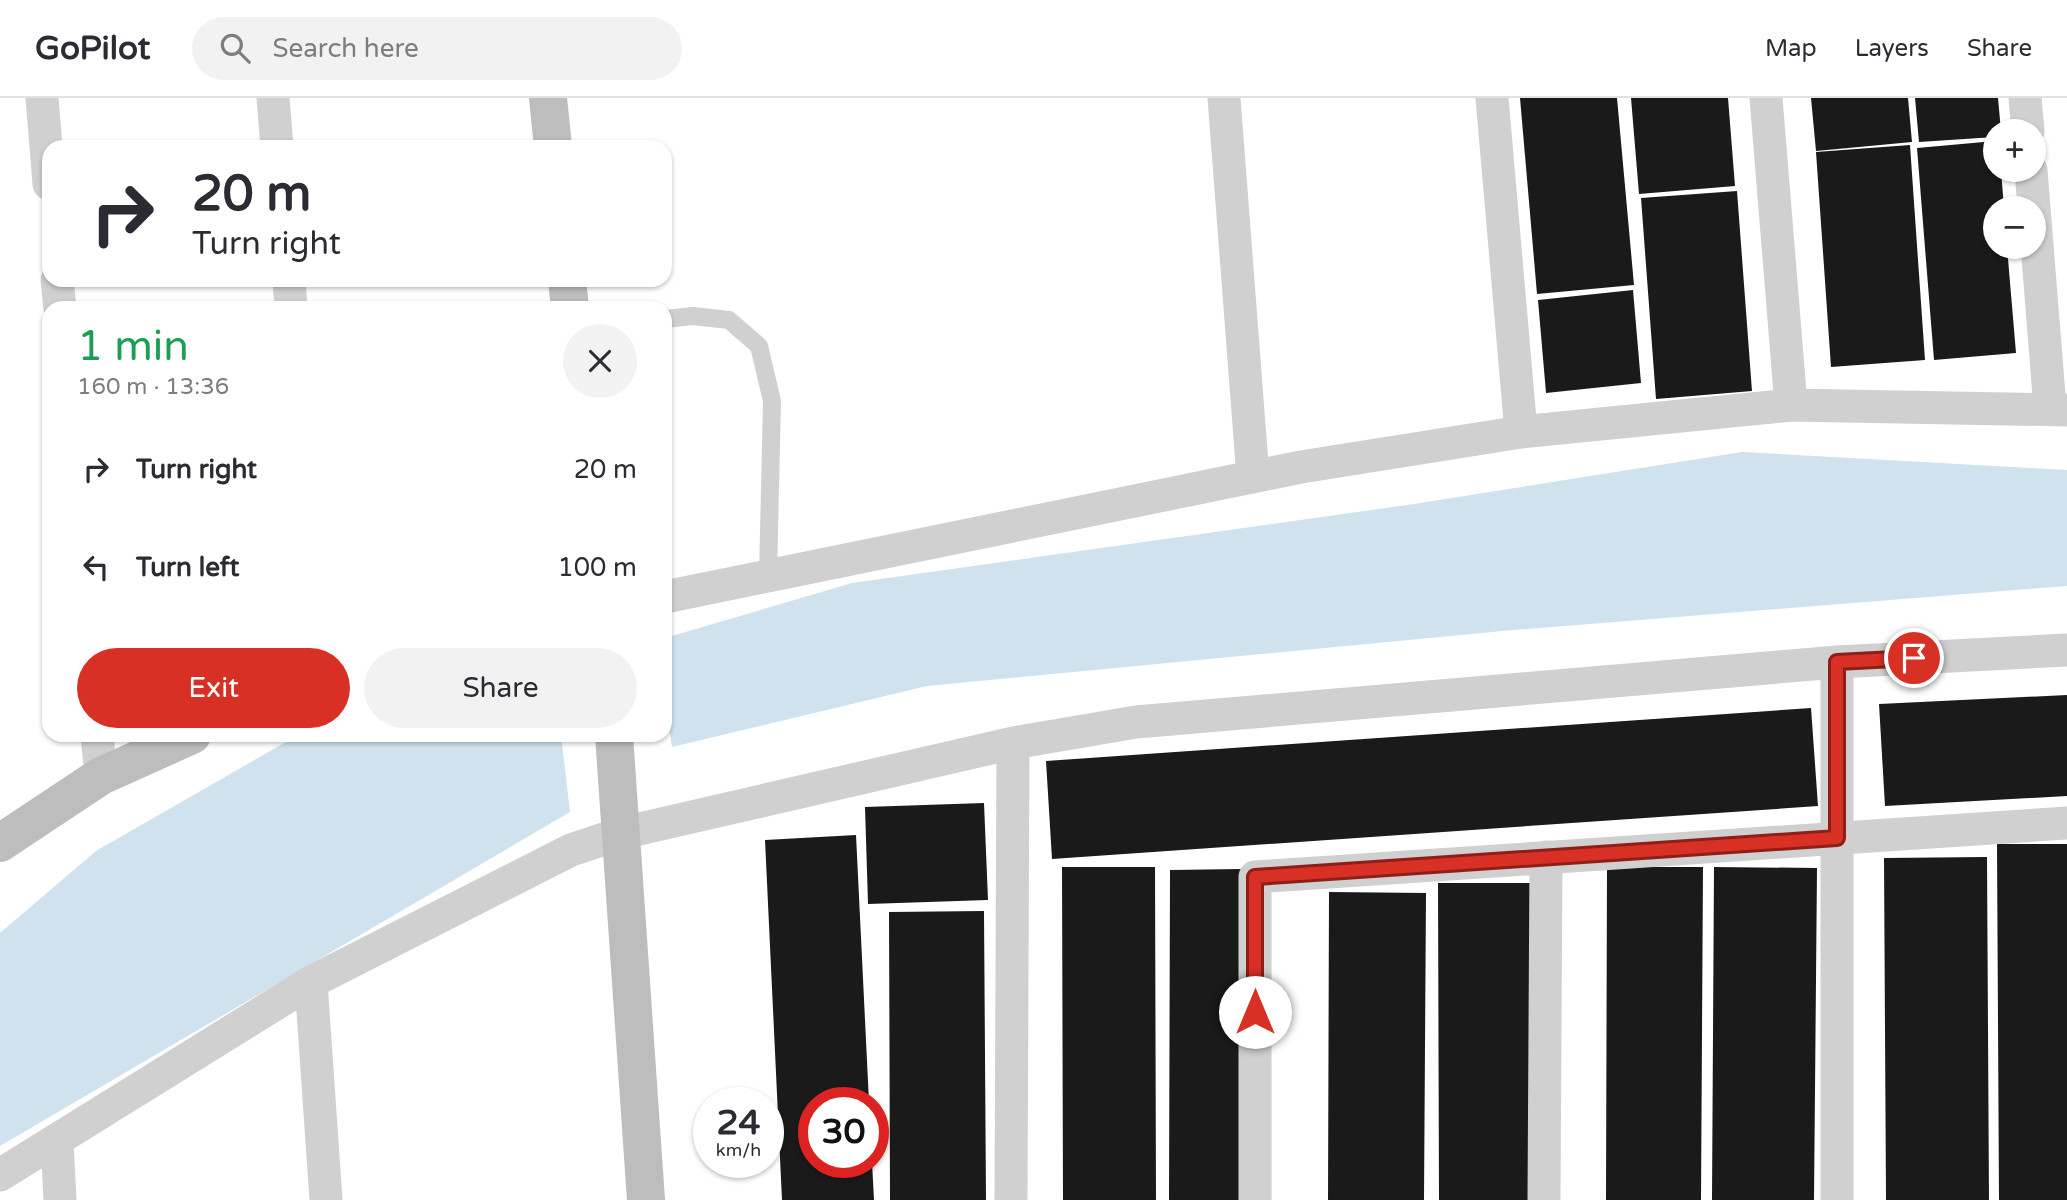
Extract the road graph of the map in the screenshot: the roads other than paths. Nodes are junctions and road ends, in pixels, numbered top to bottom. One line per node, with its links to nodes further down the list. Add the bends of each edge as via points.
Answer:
1 (41, 98): 9 (street)
2 (273, 98): 10 (street)
3 (548, 98): 11 (street)
4 (1224, 98): 17 (street)
5 (1492, 98): 16 (street)
6 (1766, 98): 14 (street)
7 (2025, 98): 8 (street)
8 (2027, 119)
9 (45, 140)
10 (276, 140)
11 (552, 140)
12 (2032, 182): 15 (street)
13 (672, 318): 18 (lane, via 729,320 759,346 772,401)
14 (1791, 405): 15 (street); 16 (street)
15 (2059, 409)
16 (1521, 432): 17 (street)
17 (1253, 477): 18 (street)
18 (768, 576): 19 (street)
19 (672, 596)
20 (2067, 650): 21 (street)
21 (1837, 662): 25 (street, via 1136,722); 29 (street)
22 (98, 742): 26 (street)
23 (176, 742): 26 (street)
24 (615, 742): 28 (street)
25 (1013, 743): 28 (street); 38 (street)
26 (101, 776): 30 (street)
27 (2067, 823): 29 (street)
28 (622, 833): 32 (street, via 570,850); 37 (street)
29 (1837, 838): 31 (street); 41 (street)
30 (0, 843)
31 (1546, 858): 39 (street, via 1255,877); 40 (street)
32 (311, 982): 33 (street); 36 (street)
33 (57, 1140): 34 (street); 35 (street)
34 (0, 1175)
35 (60, 1200)
36 (326, 1200)
37 (646, 1200)
38 (1011, 1200)
39 (1255, 1200)
40 (1544, 1200)
41 (1837, 1200)

